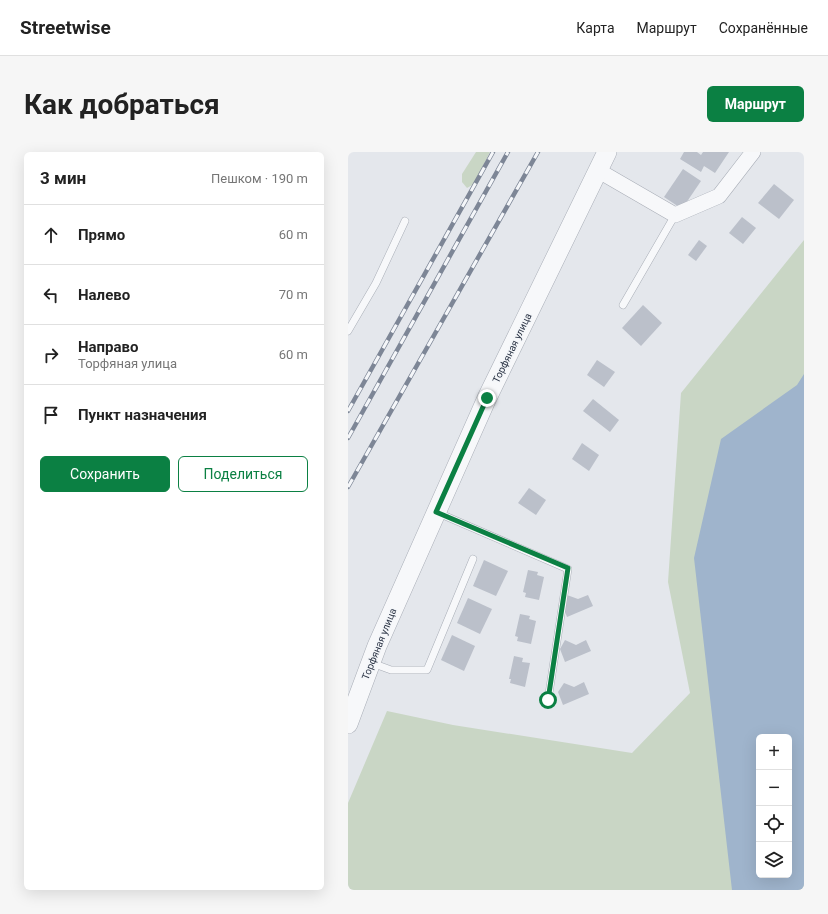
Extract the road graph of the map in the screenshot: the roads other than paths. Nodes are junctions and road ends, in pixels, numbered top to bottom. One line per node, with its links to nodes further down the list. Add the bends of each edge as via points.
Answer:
1 (607, 152): 3 (street, Торфяная улица)
2 (753, 152): 4 (street, via 719,196)
3 (599, 171): 4 (street); 8 (street, Торфяная улица, via 487,398)
4 (676, 215): 6 (lane)
5 (405, 221): 7 (lane, via 376,283)
6 (623, 305)
7 (348, 331)
8 (436, 512): 10 (street, Торфяная улица); 11 (lane, via 568,568)
9 (473, 560): 10 (lane, via 427,670 391,670)
10 (371, 663): 12 (street, Торфяная улица)
11 (548, 700)
12 (348, 724)

